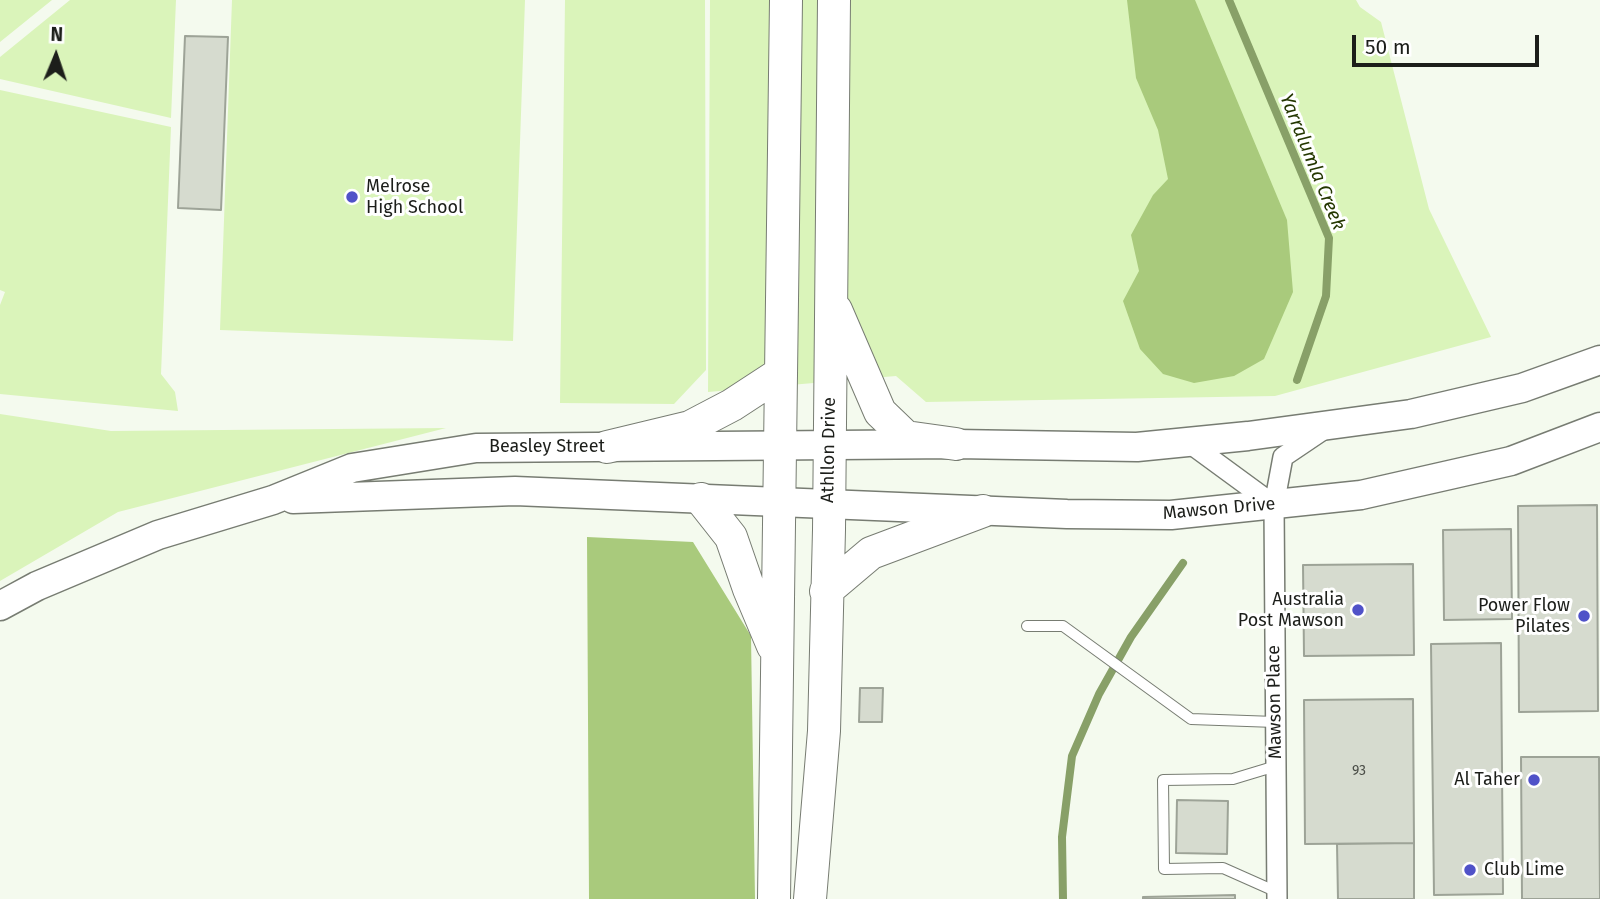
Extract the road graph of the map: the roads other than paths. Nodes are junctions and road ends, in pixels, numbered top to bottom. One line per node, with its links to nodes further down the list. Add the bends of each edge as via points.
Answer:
1 (786, 0): 5 (main road)
2 (834, 0): 3 (main road, Athllon Drive)
3 (831, 299): 9 (main road, via 880,412 906,437); 11 (main road, Athllon Drive)
4 (1600, 360): 6 (main road, via 1522,388 1411,414)
5 (781, 373): 10 (main road); 12 (main road, via 690,427)
6 (1330, 426): 8 (main road); 17 (street, Mawson Place, via 1283,457)
7 (1600, 427): 17 (main road, Mawson Drive, via 1511,461 1361,495)
8 (1188, 442): 9 (main road, via 1136,447); 17 (street)
9 (956, 444): 11 (main road)
10 (780, 445): 11 (main road, Beasley Street); 12 (main road, Beasley Street); 15 (main road)
11 (829, 445): 16 (main road, Athllon Drive)
12 (607, 447): 14 (main road, Beasley Street, via 476,448 352,468)
13 (701, 499): 14 (main road, Beasley Street, via 515,491); 15 (main road, Beasley Street); 22 (main road, via 732,537)
14 (273, 500): 20 (main road, Beasley Street, via 159,535)
15 (779, 502): 16 (main road, Beasley Street); 22 (main road)
16 (828, 504): 18 (main road, Mawson Drive); 19 (main road, Athllon Drive)
17 (1274, 505): 18 (main road, Mawson Drive, via 1171,515); 23 (street, Mawson Place)
18 (983, 511): 19 (main road, via 871,553)
19 (826, 591): 27 (main road, Athllon Drive, via 824,731)
20 (0, 606)
21 (1027, 626): 23 (lane, via 1063,626 1191,719)
22 (778, 657): 26 (main road)
23 (1276, 722): 24 (street, Mawson Place)
24 (1276, 766): 25 (street, Mawson Place); 25 (lane, via 1233,779 1164,780 1164,869 1223,869)
25 (1277, 896)
26 (774, 899)
27 (810, 899)

